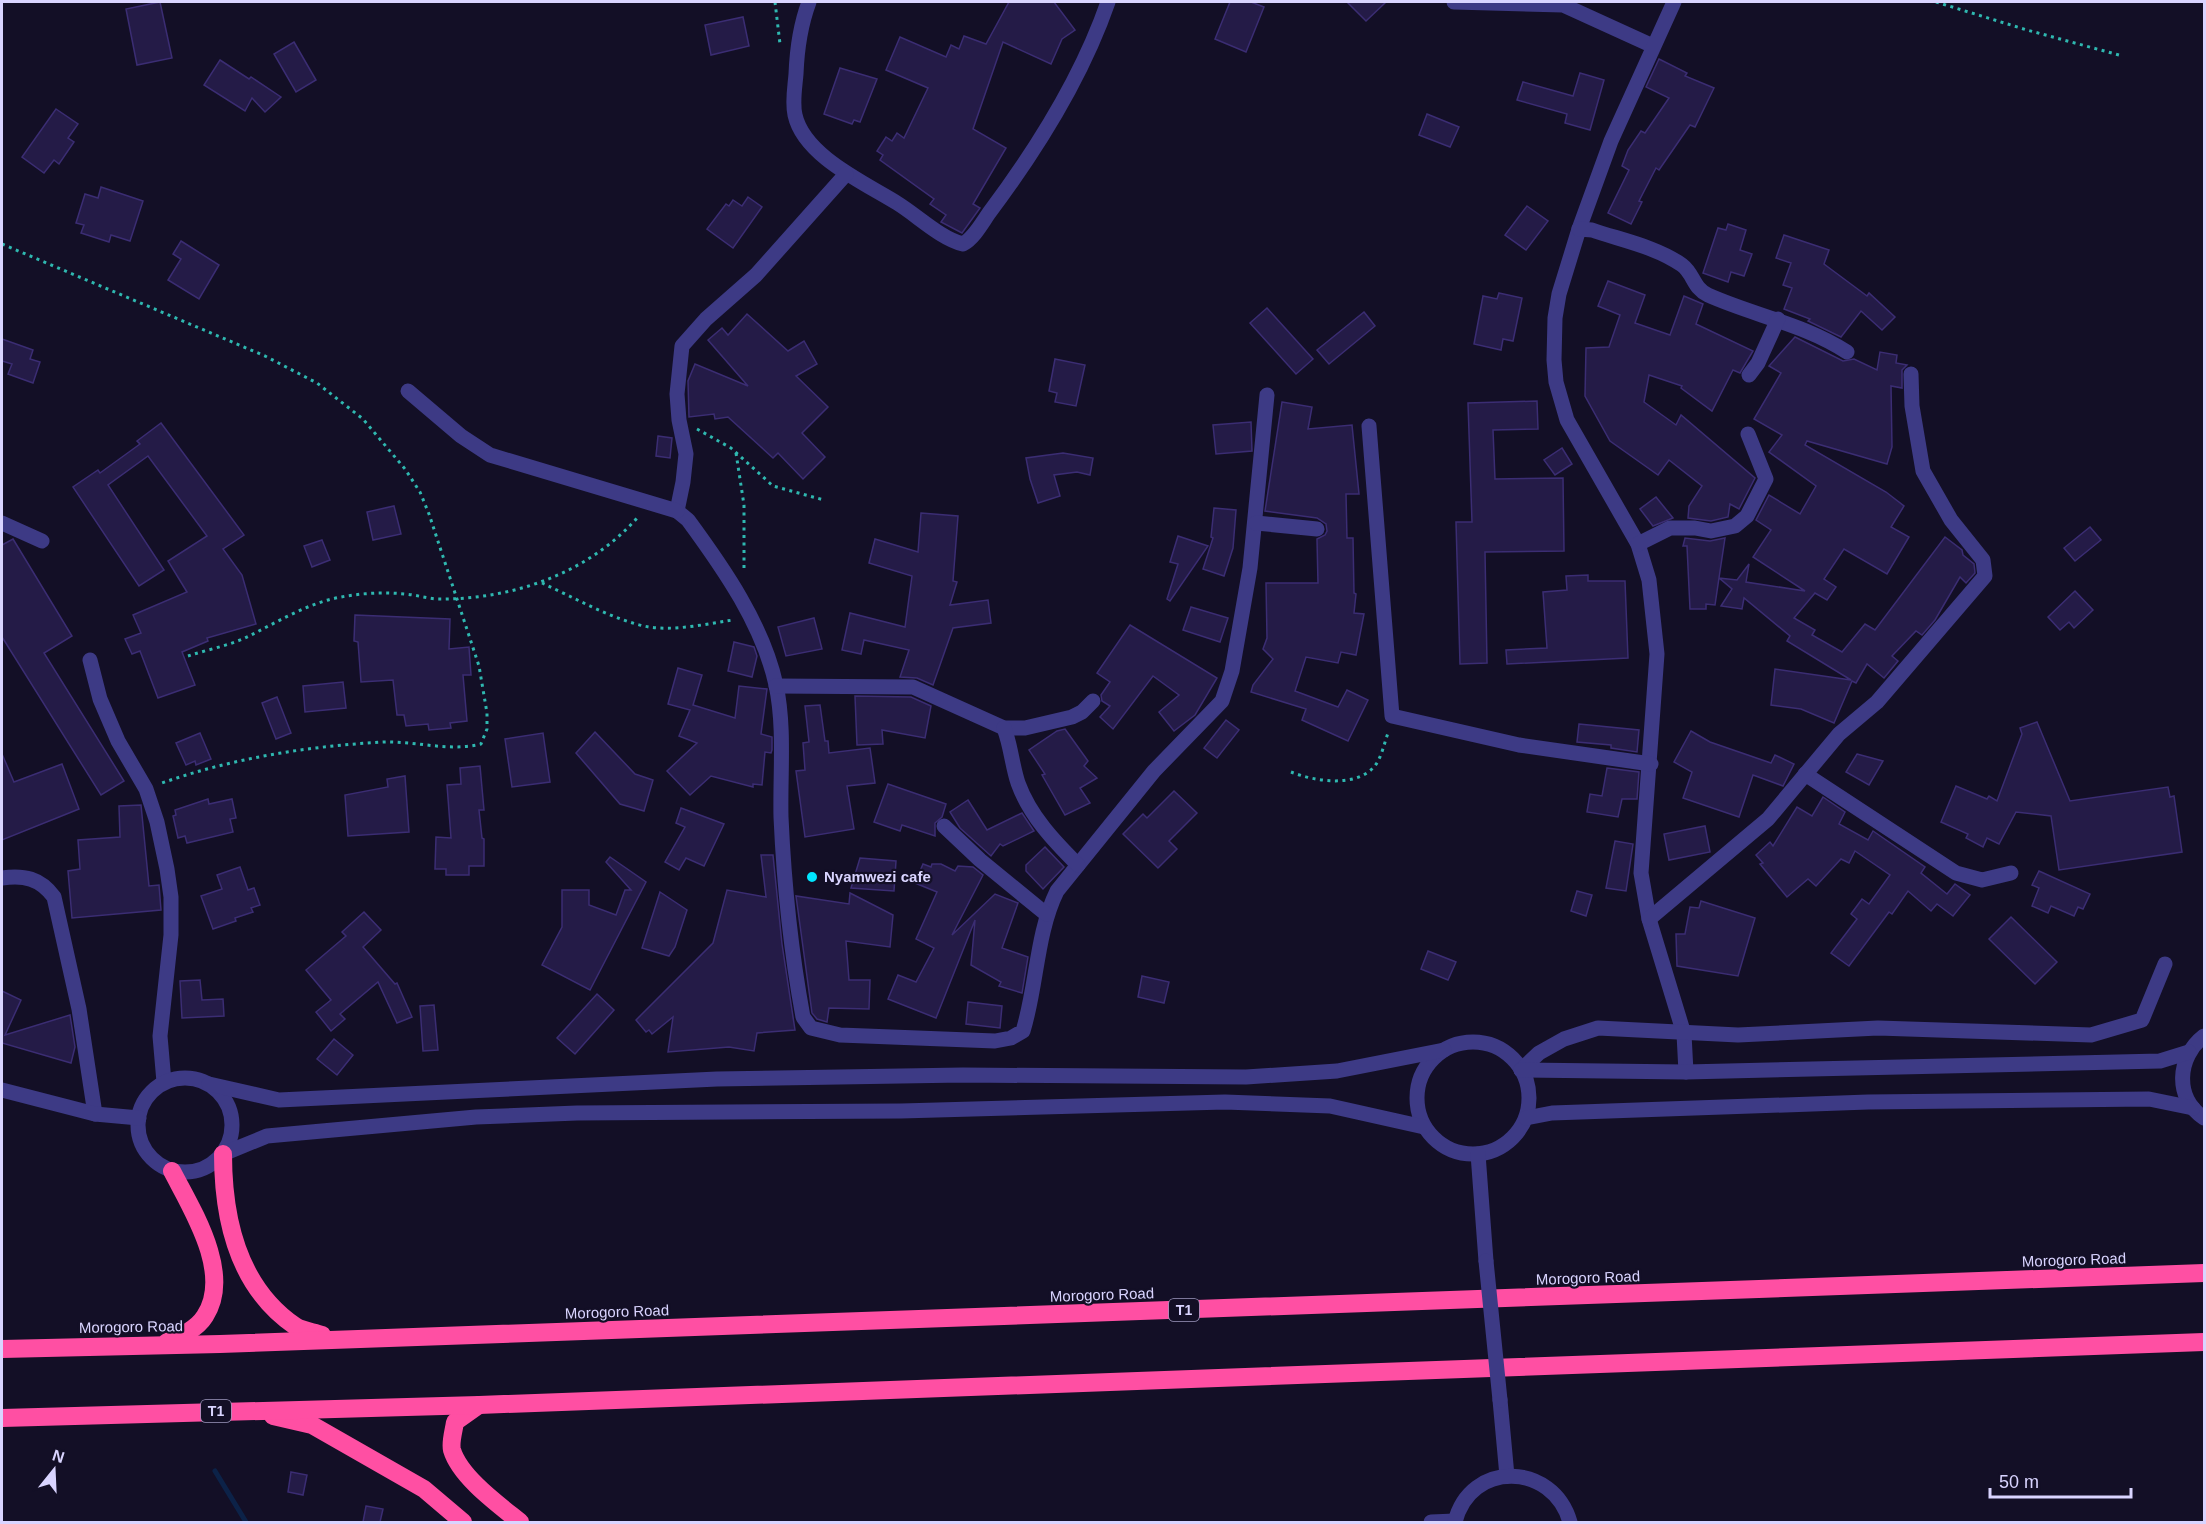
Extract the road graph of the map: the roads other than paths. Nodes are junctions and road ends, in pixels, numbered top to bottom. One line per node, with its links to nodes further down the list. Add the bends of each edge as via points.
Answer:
1 (809, 2): 6 (street, via 798,33 794,114 815,148)
2 (1108, 2): 6 (street, via 1077,74 1052,119 966,244 951,241 919,216)
3 (1454, 2): 5 (street, via 1563,5)
4 (1674, 2): 5 (street)
5 (1653, 46): 7 (street, via 1611,141)
6 (846, 174): 16 (street, via 756,275 684,342 677,394 686,454)
7 (1579, 229): 8 (street, via 1592,230 1669,258 1684,266 1701,291 1746,311); 21 (street, via 1555,318 1556,382 1567,420)
8 (1778, 319): 9 (street, via 1811,331); 11 (street)
9 (1847, 352)
10 (1911, 374): 27 (street, via 1923,471 1951,520 1983,560 1985,576 1877,702 1839,734)
11 (1749, 375)
12 (408, 391): 16 (street, via 490,455)
13 (1267, 395): 18 (street)
14 (1369, 426): 26 (street, via 1391,712 1395,718 1520,745)
15 (1748, 434): 21 (street, via 1766,478 1747,516 1724,530 1670,528)
16 (677, 511): 23 (street, via 707,545 742,602)
17 (2, 523): 20 (street)
18 (1256, 523): 19 (street); 29 (street, via 1240,630 1222,701 1154,771)
19 (1317, 529)
20 (42, 541)
21 (1638, 544): 26 (street, via 1649,580 1657,654)
22 (90, 660): 41 (street, via 100,699 118,741 146,789 157,822 171,897 160,1036)
23 (776, 686): 25 (street, via 913,687); 32 (street, via 791,939 803,1017 811,1028 840,1035 994,1041 1011,1038 1023,1031 1032,1000)
24 (1093, 701): 25 (street, via 1072,717 1025,728)
25 (1004, 728): 29 (street, via 1026,802 1047,833)
26 (1651, 764): 33 (street, via 1641,873)
27 (1805, 774): 30 (street, via 1956,873 1982,880); 33 (street, via 1768,819)
28 (944, 826): 32 (street)
29 (1078, 865): 32 (street, via 1057,891)
30 (2011, 873)
31 (2, 878): 45 (street, via 19,876 44,883 54,897 79,1009)
32 (1046, 914)
33 (1649, 919): 35 (street)
34 (2165, 964): 35 (street, via 2142,1020 2091,1035 1878,1028 1799,1034)
35 (1684, 1034): 39 (street, via 1598,1028 1564,1039 1539,1053); 40 (street)
36 (2205, 1036): 38 (street)
37 (1444, 1050): 39 (street, via 1468,1042 1480,1043 1504,1052); 42 (street, via 1337,1071 1246,1077 963,1075 717,1079 279,1100); 49 (street, via 1426,1067 1417,1090)
38 (2189, 1052): 40 (street, via 2160,1061); 44 (street, via 2182,1074)
39 (1521, 1070): 40 (street); 47 (street, via 1529,1094)
40 (1686, 1072)
41 (165, 1082): 42 (street, via 187,1078); 46 (street, via 147,1096)
42 (209, 1084): 50 (street, via 230,1110 232,1133)
43 (2, 1090): 45 (street)
44 (2193, 1108): 47 (street, via 2149,1099 1868,1102 1552,1113); 48 (street)
45 (95, 1114): 46 (street)
46 (139, 1118): 52 (street, via 137,1129 144,1150)
47 (1526, 1118): 51 (street, via 1520,1130 1502,1147)
48 (2205, 1119)
49 (1424, 1127): 50 (street, via 1330,1106 1225,1102 913,1110 600,1112 476,1117 267,1136); 51 (street, via 1441,1145 1465,1154)
50 (223, 1154): 52 (street, via 194,1172); 54 (highway, via 223,1189 239,1257 250,1281 297,1327)
51 (1478, 1154): 61 (street, bridge)
52 (172, 1171): 56 (highway, via 200,1222 214,1275 206,1315 187,1333)
53 (2205, 1273): 54 (highway, Morogoro Road / T1)
54 (340, 1340): 56 (highway, Morogoro Road / T1)
55 (2205, 1342): 58 (highway, T1)
56 (163, 1344): 57 (highway, Morogoro Road / T1)
57 (2, 1349)
58 (479, 1405): 59 (highway, T1); 63 (highway, via 455,1422 451,1448 467,1474)
59 (250, 1410): 60 (highway, T1); 62 (highway, via 312,1425 424,1489)
60 (2, 1418)
61 (1507, 1476): 65 (street, via 1474,1490 1465,1499); 66 (street, via 1521,1476 1547,1487)
62 (463, 1522)
63 (520, 1522)
64 (1431, 1522): 65 (street)
65 (1455, 1522)
66 (1570, 1522)

